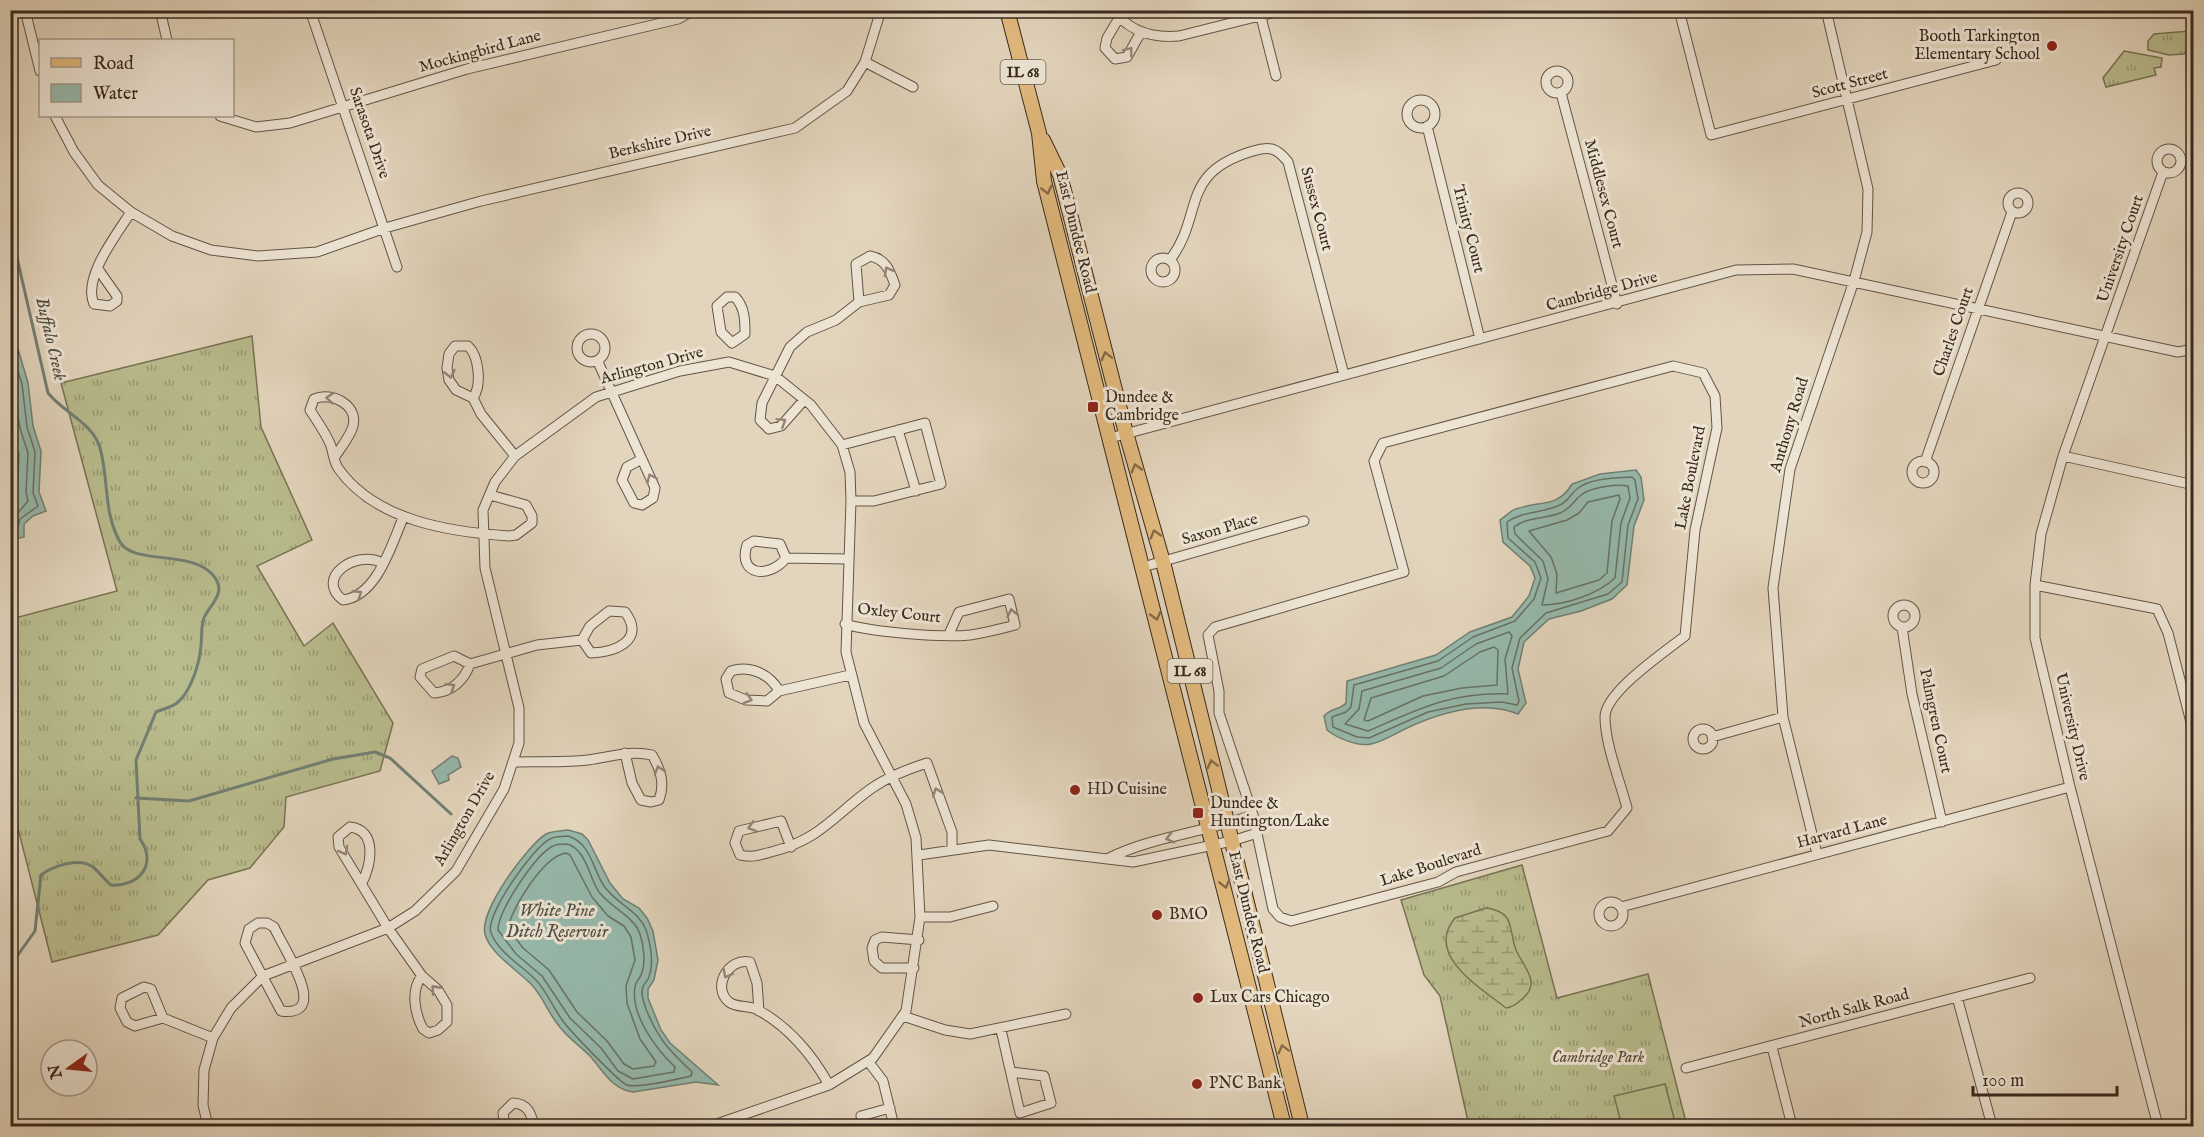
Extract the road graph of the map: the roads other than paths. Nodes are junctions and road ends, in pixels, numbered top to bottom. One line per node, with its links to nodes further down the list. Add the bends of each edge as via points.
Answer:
1 (25, 10): 16 (street)
2 (160, 10): 13 (street)
3 (310, 10): 21 (street, Sarasota Drive)
4 (694, 10): 21 (street, Mockingbird Lane, via 678,19 467,69)
5 (881, 10): 15 (street, Berkshire Drive)
6 (1006, 10): 25 (main road, IL 68)
7 (1283, 10): 11 (street)
8 (1679, 10): 20 (street, Scott Street, via 1711,135)
9 (1826, 10): 20 (street, Anthony Road)
10 (1116, 14): 12 (street); 12 (street, one-way to 12, via 1106,48 1115,59 1127,57)
11 (1261, 17): 12 (street, via 1179,36); 17 (street)
12 (1141, 32)
13 (167, 39)
14 (1996, 60): 20 (street, Scott Street)
15 (865, 62): 18 (street); 29 (street, Berkshire Drive, via 847,91 795,128 481,201)
16 (39, 67)
17 (1276, 76)
18 (913, 87)
19 (1561, 93): 35 (street, Middlesex Court)
20 (1848, 100): 33 (street, Anthony Road, via 1868,189 1867,232)
21 (344, 106): 23 (street, Mockingbird Lane, via 290,123 256,127); 29 (street, Sarasota Drive)
22 (56, 117): 27 (street, Berkshire Drive, via 98,185)
23 (223, 117)
24 (1427, 126): 38 (street, Trinity Court)
25 (1039, 132): 49 (main road, East Dundee Road / IL 68, one-way to 25, via 1060,175); 50 (main road, East Dundee Road / IL 68, one-way to 50, via 1044,181)
26 (2163, 172): 37 (street, University Court)
27 (131, 212): 29 (street, Berkshire Drive, via 172,236 211,250 258,256 317,252); 32 (street)
28 (2012, 212): 36 (street, Charles Court)
29 (385, 228): 31 (street, Sarasota Drive)
30 (1170, 260): 43 (street, Sussex Court, via 1195,199 1212,170 1230,158 1256,150 1272,147 1280,151 1288,162)
31 (397, 267)
32 (98, 269)
33 (1854, 281): 35 (street, Cambridge Drive, via 1794,269 1736,270); 36 (street, Cambridge Drive); 78 (street, Anthony Road, via 1790,469 1773,588)
34 (859, 303): 34 (street, one-way to 34, via 889,295 895,285 880,258 870,256 855,264); 44 (street, via 836,320 807,332 790,347)
35 (1617, 304): 38 (street, Cambridge Drive)
36 (1977, 309): 37 (street, Cambridge Drive); 56 (street, Charles Court)
37 (2106, 336): 40 (street, Cambridge Drive, via 2178,352); 53 (street, University Drive)
38 (1480, 339): 43 (street, Cambridge Drive)
39 (732, 343): 39 (street, via 746,334 745,323 741,303 735,297 727,297 717,306 721,332); 42 (street)
40 (2193, 349)
41 (598, 362): 45 (street)
42 (729, 362): 44 (street, Arlington Drive); 45 (street, Arlington Drive)
43 (1344, 375): 49 (street, Cambridge Drive)
44 (775, 376): 47 (street, Arlington Drive); 47 (street, one-way to 47, via 762,403 760,420 764,426 781,426)
45 (611, 390): 52 (street, Arlington Drive); 55 (street)
46 (473, 398): 46 (street, one-way to 46, via 478,381 474,351 468,345 455,346 449,354 449,380 456,390); 52 (street)
47 (804, 400): 51 (street, Arlington Drive)
48 (898, 430): 51 (street); 58 (street); 58 (street, via 925,423 941,484)
49 (1126, 434): 50 (street, Cambridge Drive); 66 (main road, East Dundee Road / IL 68, one-way to 49)
50 (1110, 438): 68 (main road, East Dundee Road / IL 68)
51 (842, 446): 60 (street, Arlington Drive)
52 (515, 456): 59 (street, Arlington Drive)
53 (2063, 456): 57 (street); 69 (street, University Drive, via 2041,534)
54 (334, 458): 54 (street, one-way to 54, via 353,427 350,408 340,399 323,395 314,399 310,410); 61 (street, via 337,467 362,492)
55 (642, 459): 55 (street, one-way to 55, via 627,467 622,480 634,503 642,505 653,498 655,488)
56 (1925, 462)
57 (2193, 485)
58 (916, 491): 60 (street, via 874,501)
59 (490, 495): 63 (street, Arlington Drive, via 483,510); 63 (street, via 526,505 532,524 516,535)
60 (851, 501): 65 (street, Arlington Drive)
61 (403, 518): 63 (street); 67 (street)
62 (1304, 521): 66 (street, Saxon Place)
63 (482, 534): 74 (street, Arlington Drive, via 485,568)
64 (786, 558): 64 (street, via 780,544 754,541 747,545 744,556 747,565 757,572 779,567); 65 (street)
65 (848, 559): 70 (street, Arlington Drive)
66 (1163, 562): 68 (street, Saxon Place); 87 (main road, East Dundee Road / IL 68, one-way to 66)
67 (382, 563): 67 (street, one-way to 67, via 373,558 353,560 335,576 332,587 336,594 343,600 362,593 377,579)
68 (1143, 567): 88 (main road, East Dundee Road / IL 68, one-way to 88)
69 (2035, 585): 79 (street, via 2157,609 2168,633); 84 (street, University Drive, via 2035,638)
70 (845, 624): 72 (street, Oxley Court, via 885,631); 76 (street, Arlington Drive)
71 (1902, 627): 86 (street, Palmgren Court, via 1912,694)
72 (949, 634): 72 (street, Oxley Court, one-way to 72, via 969,635 1015,625 1009,599 959,612)
73 (582, 640): 73 (street, via 591,653 604,652 627,642 633,633 633,622 625,612 609,611 590,626); 74 (street, via 537,645)
74 (505, 655): 75 (street); 82 (street, Arlington Drive, via 519,708 519,743)
75 (470, 664): 75 (street, one-way to 75, via 454,656 442,659 422,669 420,677 434,693 444,692 466,675)
76 (850, 675): 77 (street); 83 (street, Arlington Drive, via 864,723)
77 (779, 691): 77 (street, one-way to 77, via 763,674 752,670 731,671 726,679 729,693 746,700 767,701)
78 (1783, 717): 80 (street); 94 (street, Anthony Road)
79 (2193, 734)
80 (1712, 737)
81 (624, 753): 81 (street, one-way to 81, via 641,800 660,800 664,788 652,755); 82 (street, via 588,760)
82 (513, 762): 101 (street, Arlington Drive, via 504,789 456,871 415,911)
83 (893, 777): 92 (street, via 872,788 820,832); 93 (street, one-way to 83, via 952,832 927,764); 95 (street, Arlington Drive, via 906,804)
84 (2070, 786): 86 (street, Harvard Lane); 131 (street, University Drive)
85 (1253, 815): 87 (street); 89 (street, Lake Boulevard); 89 (street, Lake Boulevard, via 1219,713 1208,635 1215,627 1404,572 1374,461 1383,443 1673,366 1703,373 1715,396 1717,428 1695,530 1685,636 1636,675 1611,700 1605,715 1627,808 1616,825 1608,831 1456,872 1438,882 1291,921 1280,917 1274,909)
86 (1942, 822): 94 (street, Harvard Lane)
87 (1227, 824): 88 (street); 90 (main road, East Dundee Road / IL 68)
88 (1210, 828): 91 (main road, East Dundee Road / IL 68); 96 (street, one-way to 96, via 1129,848)
89 (1257, 833): 90 (street)
90 (1232, 841): 91 (street); 128 (main road, East Dundee Road / IL 68, one-way to 90)
91 (1215, 844): 96 (street, via 1132,862); 127 (main road, East Dundee Road / IL 68, one-way to 127)
92 (792, 847): 92 (street, one-way to 92, via 781,821 739,831 735,843 740,855 750,858)
93 (952, 848): 95 (street); 96 (street, via 989,845)
94 (1817, 854): 99 (street, Harvard Lane)
95 (919, 855): 100 (street, Arlington Drive)
96 (1109, 858)
97 (362, 883): 97 (street, one-way to 97, via 371,856 367,836 350,827 338,837 339,847); 101 (street)
98 (993, 906): 100 (street, via 950,917)
99 (1621, 907)
100 (920, 917): 102 (street, Arlington Drive)
101 (388, 928): 103 (street, Arlington Drive); 106 (street)
102 (919, 940): 104 (street, Arlington Drive); 104 (street, via 882,937 875,940 872,948 874,961 882,968)
103 (291, 964): 105 (street, Arlington Drive); 105 (street, via 305,996 301,1010 294,1013 281,1011); 105 (street, via 274,927 258,923 249,928 245,943)
104 (914, 968): 111 (street, Arlington Drive)
105 (263, 976): 114 (street, Arlington Drive, via 231,1008)
106 (422, 976): 106 (street, one-way to 106, via 415,990 416,1008 419,1022 429,1033 447,1022 447,1005)
107 (2030, 978): 108 (street, North Salk Road)
108 (1957, 997): 115 (street, North Salk Road); 130 (street)
109 (759, 1011): 109 (street, one-way to 109, via 757,983 750,962 742,960 730,966 722,981 723,994 738,1006); 119 (street, via 775,1019 816,1062)
110 (1066, 1014): 113 (street)
111 (903, 1016): 113 (street, via 970,1034); 116 (street, Arlington Drive)
112 (163, 1018): 112 (street, via 152,989 144,987 122,998 120,1008 135,1026); 114 (street)
113 (1001, 1030): 118 (street)
114 (213, 1038): 121 (street, Arlington Drive, via 204,1070 202,1105)
115 (1772, 1047): 117 (street, North Salk Road); 129 (street)
116 (868, 1060): 119 (street, Arlington Drive); 120 (street, via 883,1081)
117 (1686, 1068)
118 (1011, 1072): 118 (street, via 1020,1113 1051,1103 1044,1076)
119 (829, 1085): 124 (street, Arlington Drive)
120 (890, 1108): 125 (street, via 861,1116); 126 (street)
121 (208, 1126)
122 (505, 1126): 123 (street, via 503,1113 513,1103 522,1103 529,1109)
123 (534, 1126)
124 (711, 1126)
125 (863, 1126)
126 (894, 1126)
127 (1284, 1126)
128 (1302, 1126)
129 (1792, 1126)
130 (1992, 1126)
131 (2158, 1126)

